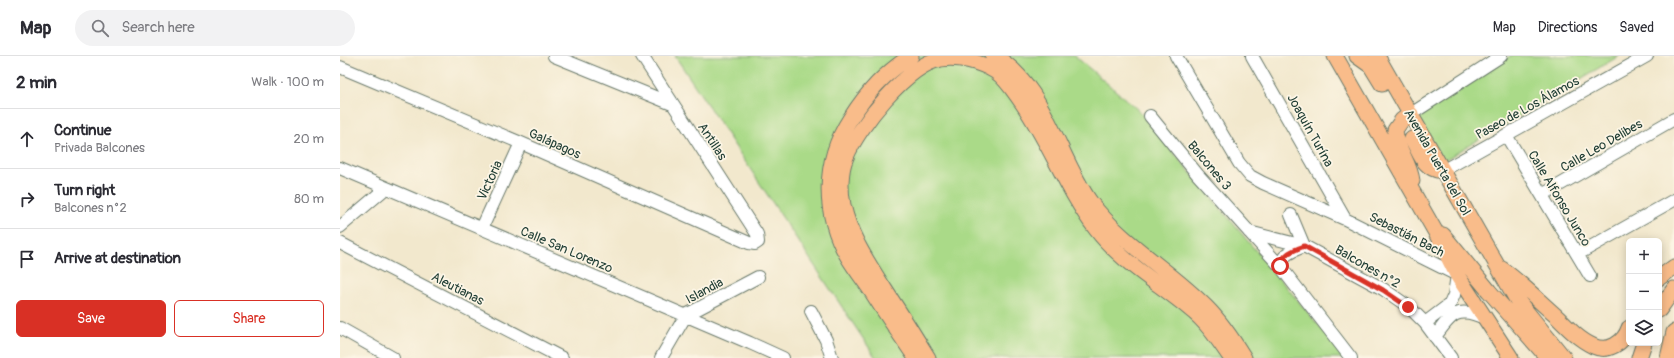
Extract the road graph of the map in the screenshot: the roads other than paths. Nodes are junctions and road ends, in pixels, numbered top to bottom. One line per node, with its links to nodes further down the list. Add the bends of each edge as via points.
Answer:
1 (554, 56): 14 (street)
2 (642, 56): 14 (street, Antillas)
3 (911, 56): 60 (main road, via 891,69 864,97 843,130 831,161 828,182 830,208 847,256)
4 (993, 56): 63 (main road, via 1020,77 1035,98 1091,202 1112,226 1206,306 1224,326)
5 (1176, 56): 27 (street, Sebastián Bach, via 1239,163 1250,176)
6 (1252, 56): 27 (street, Joaquín Turína)
7 (1335, 56): 23 (main road)
8 (1357, 56): 16 (main road, via 1371,66)
9 (1377, 56): 16 (main road, Avenida Puerta del Sol)
10 (1501, 56): 12 (street)
11 (1647, 56): 18 (street, Paseo de Los Álamos)
12 (1483, 61): 16 (street)
13 (340, 67): 19 (street, Galápagos)
14 (672, 104): 32 (street, Antillas, via 757,234)
15 (1150, 116): 31 (street, Balcones 3)
16 (1406, 117): 21 (main road, via 1427,165 1431,169); 23 (main road, via 1397,126 1396,141 1408,162)
17 (1674, 119): 24 (street, Calle Leo Delibes)
18 (1506, 135): 21 (street, Paseo de Los Álamos); 24 (street, Calle Alfonso Junco)
19 (521, 143): 29 (street, Victoria); 32 (street, Galápagos, via 749,243)
20 (340, 168): 22 (street, Calle San Lorenzo)
21 (1442, 171): 38 (main road, Avenida Puerta del Sol)
22 (386, 188): 28 (street); 29 (street, Calle San Lorenzo)
23 (1411, 188): 30 (main road)
24 (1542, 195): 35 (street, Calle Alfonso Junco)
25 (1674, 200): 35 (street)
26 (1291, 215): 34 (street)
27 (1345, 219): 39 (street, Sebastián Bach)
28 (340, 227)
29 (482, 228): 47 (street, Calle San Lorenzo)
30 (1435, 231): 39 (main road); 67 (main road, via 1444,236 1488,291)
31 (1249, 232): 34 (street, Balcones n°2); 36 (street, Balcones 3)
32 (758, 242)
33 (340, 243): 56 (street, Aleutianas)
34 (1304, 246): 36 (street, via 1286,254); 49 (street, Balcones n°2, via 1383,290 1408,307)
35 (1578, 254): 40 (street, Calle Alfonso Junco)
36 (1280, 266): 64 (street, Balcones 3)
37 (1674, 267): 41 (main road)
38 (1500, 268): 52 (main road, via 1519,282 1578,337 1594,346 1606,348 1617,344); 68 (main road, Avenida Puerta del Sol, via 1517,300)
39 (1457, 275): 45 (street); 48 (main road)
40 (1590, 276)
41 (1662, 276)
42 (758, 277): 47 (street, Islandia)
43 (1674, 289): 44 (main road)
44 (1662, 306)
45 (1454, 308): 48 (street); 49 (street); 53 (street)
46 (811, 311): 59 (street)
47 (686, 315): 57 (street, Islandia); 58 (street, Calle San Lorenzo)
48 (1486, 318): 66 (main road)
49 (1425, 323): 53 (street, Balcones n°2)
50 (340, 328): 55 (street)
51 (1674, 332): 70 (main road)
52 (1626, 336)
53 (1434, 337): 65 (street, Balcones n°2)
54 (1643, 346): 69 (main road)
55 (393, 358)
56 (562, 358)
57 (661, 358)
58 (782, 358)
59 (832, 358)
60 (916, 358)
61 (928, 358): 62 (main road, via 859,249 843,205 841,183 845,158 858,133 879,107 922,65 940,59 956,58 975,62 995,72 1011,87 1033,120 1082,210 1098,231 1119,254 1192,310)
62 (1231, 358)
63 (1244, 358)
64 (1351, 358)
65 (1451, 358)
66 (1511, 358)
67 (1548, 358)
68 (1564, 358)
69 (1639, 358)
70 (1668, 358)

